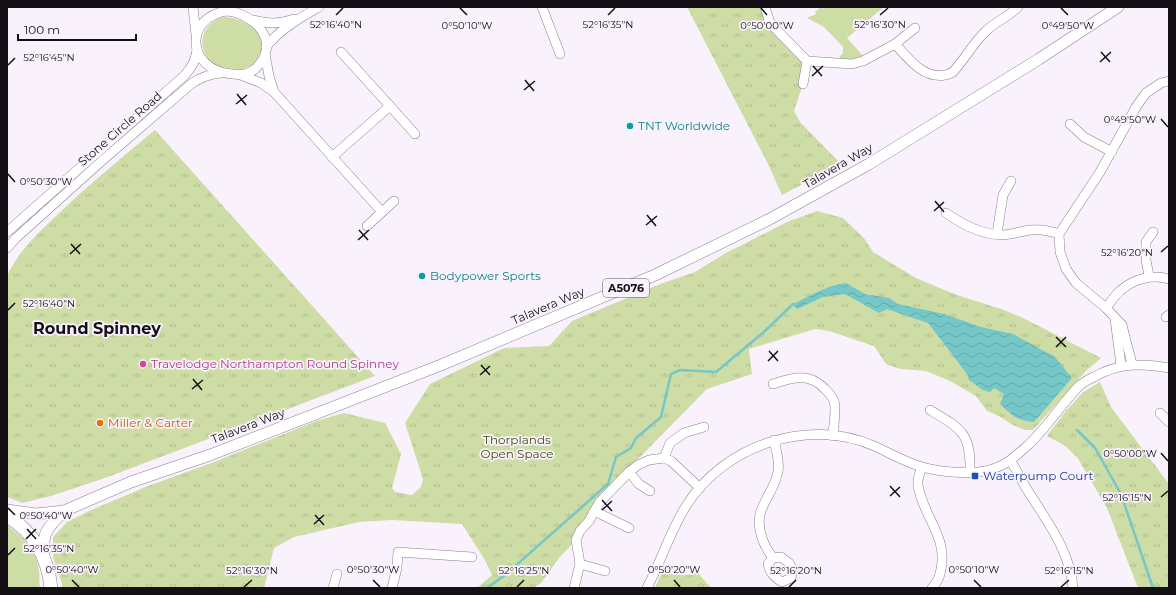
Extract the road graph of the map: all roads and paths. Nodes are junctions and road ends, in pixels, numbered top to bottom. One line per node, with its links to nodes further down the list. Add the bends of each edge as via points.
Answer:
1 (193, 7): 12 (street, Stone Circle Road)
2 (223, 7): 8 (street)
3 (319, 7): 9 (street)
4 (542, 7): 17 (street)
5 (765, 7): 18 (street, via 770,23)
6 (1018, 7): 13 (street, via 985,31 951,74 930,75 919,69)
7 (1118, 7): 61 (main road, Talavera Way / A5076, via 912,138 826,189 722,243 655,275 441,365 232,447 131,482)
8 (233, 12): 10 (street); 12 (street, via 220,12 209,18 198,31)
9 (301, 17): 10 (street, via 272,24); 15 (street, via 278,34)
10 (250, 19): 15 (street, via 263,30)
11 (915, 28): 13 (street)
12 (196, 39): 14 (street, Stone Circle Road)
13 (895, 44): 18 (street, via 852,64)
14 (197, 50): 19 (street, Stone Circle Road, via 204,63); 34 (street, Stone Circle Road, via 196,60 184,76)
15 (266, 50): 20 (street, via 262,61 254,69); 23 (street, via 268,76)
16 (341, 52): 24 (street)
17 (560, 54)
18 (807, 62): 22 (street)
19 (221, 73): 20 (street, Stone Circle Road); 38 (street, Stone Circle Road, via 208,74 191,84)
20 (241, 75): 23 (street, Stone Circle Road, via 261,83)
21 (1169, 81): 27 (street, via 1146,93)
22 (803, 84)
23 (274, 92): 28 (street)
24 (390, 106): 26 (street); 28 (street)
25 (1070, 124): 27 (street, via 1084,137)
26 (415, 134)
27 (1112, 152): 37 (street)
28 (332, 157): 31 (street)
29 (1011, 181): 36 (street, via 1003,194)
30 (394, 201): 31 (street)
31 (382, 212): 33 (street)
32 (946, 213): 36 (street, via 970,228)
33 (367, 226)
34 (7, 232)
35 (1153, 232): 39 (street, via 1146,242)
36 (997, 234): 37 (street, via 1045,230)
37 (1059, 234): 41 (street, via 1062,258 1070,276)
38 (7, 248)
39 (1149, 276): 40 (street); 41 (street, via 1120,291)
40 (1169, 278)
41 (1106, 308): 42 (street)
42 (1115, 319): 43 (street, via 1122,325); 44 (street)
43 (1132, 364): 44 (street); 45 (street)
44 (1121, 365): 54 (street, via 1081,384 1036,438)
45 (1169, 368)
46 (772, 384): 51 (street, via 791,378 806,378 819,382 834,401)
47 (930, 410): 57 (street, via 955,425 966,438)
48 (1160, 413): 49 (street)
49 (1169, 422)
50 (704, 427): 53 (street, via 684,433 670,443)
51 (833, 436): 52 (street, via 805,435); 55 (street, via 861,441)
52 (774, 440): 58 (street, via 728,462); 67 (street, via 779,469 776,482 760,514 760,529)
53 (664, 458): 56 (street, via 649,460); 58 (street, via 671,461)
54 (1011, 461): 57 (street, via 989,470); 77 (street, via 1062,547)
55 (922, 467): 57 (street); 76 (street, via 918,477 920,497 937,532 944,559 940,575)
56 (629, 472): 59 (street, via 639,484); 62 (street)
57 (970, 473)
58 (700, 488): 75 (street, via 676,525)
59 (650, 491)
60 (7, 510): 61 (main road, Talavera Way / A5076, via 36,514)
61 (64, 511): 65 (main road, Talavera Way / A5076, via 45,534)
62 (594, 511): 64 (street); 68 (street, via 576,540)
63 (7, 516): 65 (highway, via 31,536)
64 (629, 528)
65 (44, 557): 72 (highway)
66 (472, 557): 73 (street, via 398,552)
67 (773, 558)
68 (580, 564): 69 (street); 74 (street)
69 (605, 572)
70 (337, 574): 71 (street)
71 (336, 587)
72 (51, 588)
73 (392, 588)
74 (574, 588)
75 (647, 588)
76 (932, 588)
77 (1073, 588)

